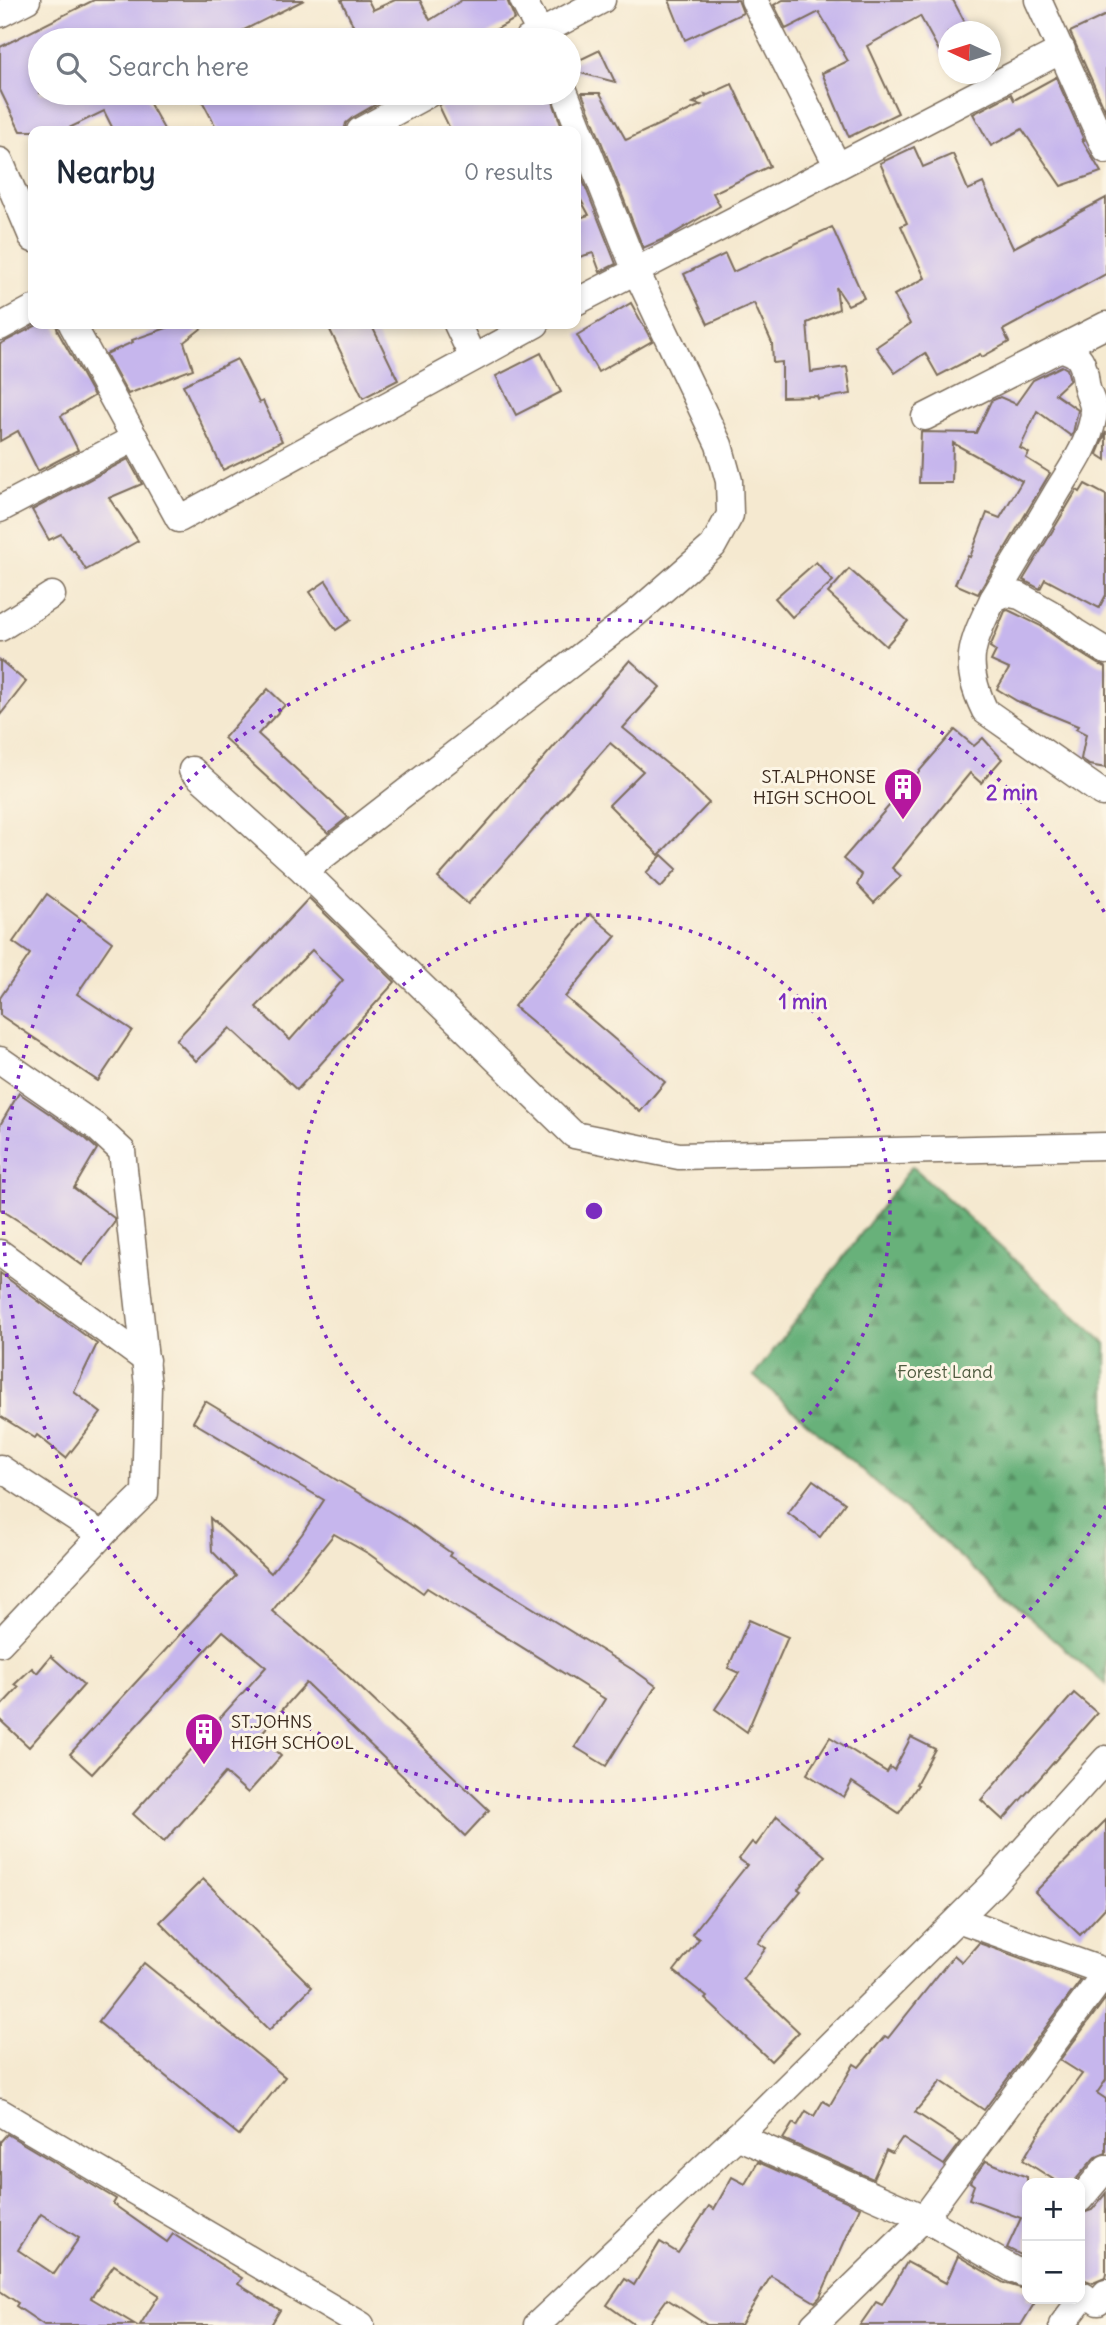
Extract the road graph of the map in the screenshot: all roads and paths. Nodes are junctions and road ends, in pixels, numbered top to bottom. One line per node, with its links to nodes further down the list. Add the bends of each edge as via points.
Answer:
1 (27, 0): 6 (street)
2 (523, 0): 7 (street)
3 (602, 0): 8 (street)
4 (754, 0): 17 (street)
5 (1047, 3): 9 (street)
6 (0, 14)
7 (533, 28)
8 (554, 28)
9 (1062, 50): 15 (street); 17 (street)
10 (410, 105): 12 (street)
11 (570, 105): 13 (street)
12 (374, 126)
13 (578, 126)
14 (581, 133): 19 (street)
15 (1106, 150)
16 (0, 161): 18 (street)
17 (837, 165): 19 (street)
18 (28, 227)
19 (635, 270): 20 (street); 38 (street, via 719,445 729,481 730,515 713,546 634,615)
20 (581, 299)
21 (28, 312): 23 (street)
22 (1106, 325): 27 (street)
23 (0, 327)
24 (75, 329): 30 (street)
25 (459, 329): 28 (street)
26 (527, 329): 28 (street)
27 (1060, 348): 29 (street); 33 (street, via 1071,350 1082,362 1094,419 1082,450)
28 (473, 358): 30 (street, via 179,519)
29 (925, 417)
30 (135, 438): 31 (street)
31 (0, 509)
32 (52, 595): 34 (street)
33 (993, 599): 35 (street, via 1006,593 1020,596); 37 (street, via 973,641 971,667 985,711)
34 (0, 628)
35 (1106, 651)
36 (192, 770): 38 (street)
37 (1102, 793)
38 (304, 871): 40 (street, via 574,1135 679,1156)
39 (0, 1059): 42 (street, via 95,1126 122,1151)
40 (1106, 1146)
41 (0, 1252): 42 (street)
42 (146, 1360): 44 (street, via 145,1493)
43 (0, 1468): 44 (street)
44 (102, 1535): 45 (street)
45 (0, 1643)
46 (1106, 1759): 47 (street)
47 (958, 1919): 48 (street); 50 (street)
48 (1106, 1972): 53 (street)
49 (0, 2112): 56 (street)
50 (737, 2136): 53 (street); 57 (street)
51 (1106, 2168): 52 (street)
52 (1085, 2193)
53 (924, 2218): 54 (street); 58 (street)
54 (1022, 2269)
55 (1095, 2298): 59 (street)
56 (361, 2325)
57 (537, 2325)
58 (814, 2325)
59 (1062, 2325)

